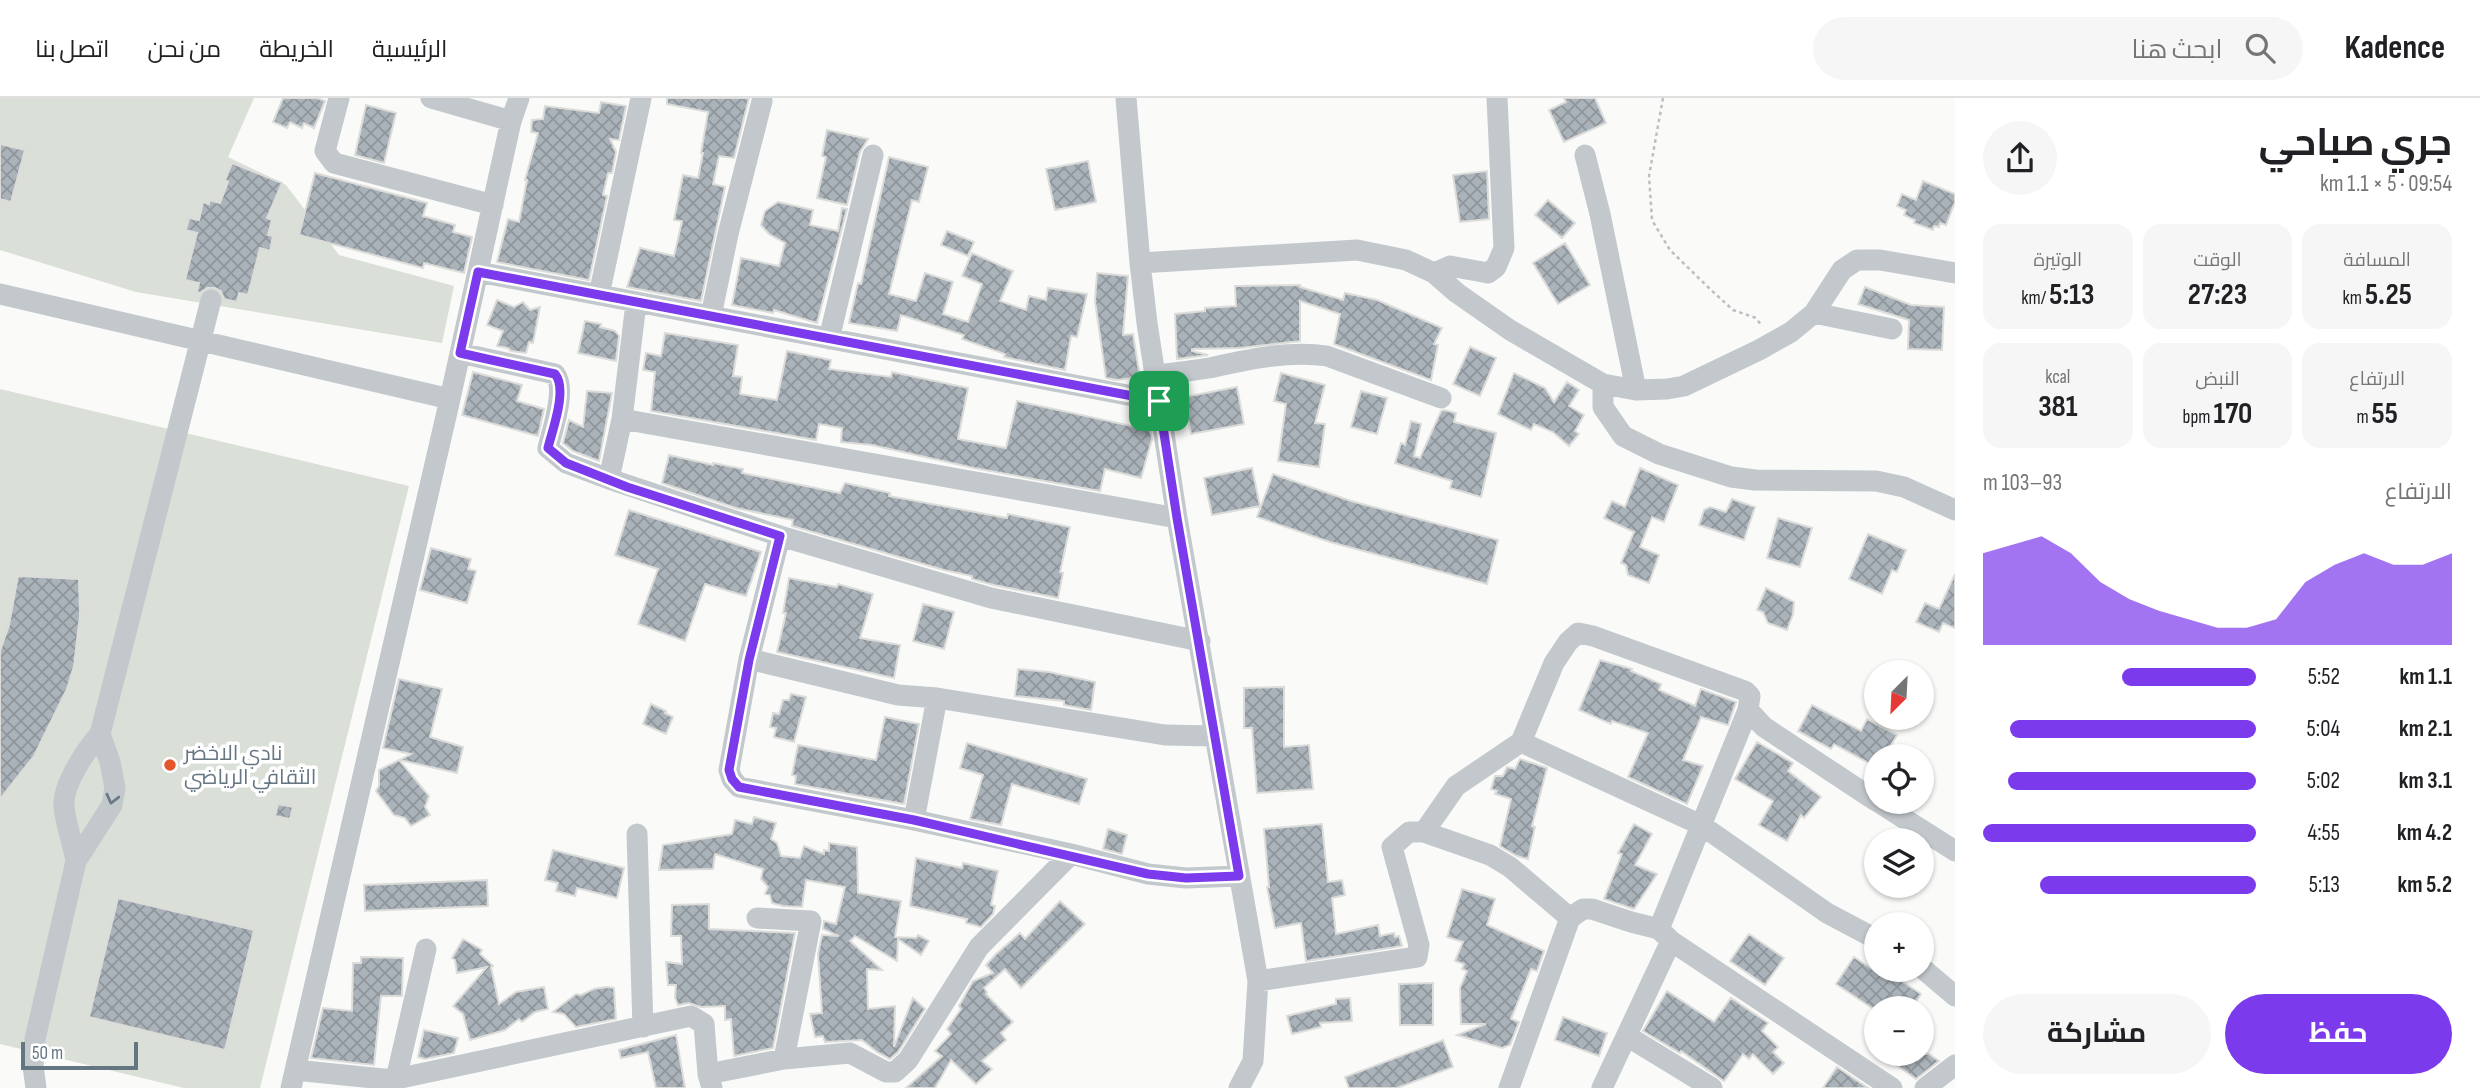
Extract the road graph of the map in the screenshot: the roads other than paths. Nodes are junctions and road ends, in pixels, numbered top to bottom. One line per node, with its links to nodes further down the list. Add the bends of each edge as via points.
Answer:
1 (339, 98): 11 (street, via 325,151 334,163)
2 (431, 98): 8 (street)
3 (519, 98): 8 (street)
4 (640, 98): 17 (street)
5 (1126, 98): 12 (street)
6 (1497, 98): 14 (street, via 1504,248 1496,267 1488,273 1450,265)
7 (762, 101): 21 (street)
8 (511, 121): 11 (street)
9 (873, 155): 24 (street)
10 (1585, 155): 28 (street)
11 (493, 205): 13 (street)
12 (1140, 263): 14 (street, via 1357,250 1406,260); 26 (street)
13 (478, 272): 17 (street); 25 (street)
14 (1434, 273): 27 (street, via 1510,330)
15 (1955, 273): 20 (street, via 1857,260 1842,270)
16 (0, 294): 23 (street)
17 (599, 295): 19 (street)
18 (211, 300): 23 (street)
19 (636, 303): 21 (street); 32 (street)
20 (1814, 313): 22 (street); 28 (street, via 1773,342 1684,386)
21 (711, 316): 24 (street)
22 (1892, 329)
23 (201, 339): 30 (street); 41 (street)
24 (829, 339): 31 (street)
25 (460, 353): 30 (street); 33 (street, via 555,374 560,383 557,415 548,448 566,463)
26 (1155, 375): 29 (street, via 1312,353); 31 (street)
27 (1603, 384): 28 (street); 34 (street, via 1603,407 1623,436 1659,454 1755,480 1891,483)
28 (1636, 390)
29 (1441, 398)
30 (450, 399): 67 (street)
31 (1159, 401): 35 (street)
32 (622, 419): 33 (street); 35 (street)
33 (609, 480): 36 (street)
34 (1955, 510)
35 (1177, 518): 37 (street)
36 (780, 536): 37 (street, via 991,598); 38 (street)
37 (1200, 641): 42 (street)
38 (749, 660): 39 (street, via 898,695); 46 (street, via 729,770 739,787)
39 (937, 698): 42 (street, via 1165,734); 46 (street)
40 (1748, 710): 43 (street, via 1750,696 1745,691 1578,634 1554,663); 44 (street, via 1764,727); 47 (street)
41 (100, 734): 52 (street, via 86,751 65,796); 52 (street, one-way to 52, via 115,788 112,805)
42 (1214, 736): 53 (street)
43 (1521, 742): 47 (street); 48 (street, via 1456,786)
44 (1864, 792)
45 (1898, 814): 50 (street)
46 (914, 820): 51 (street)
47 (1701, 825): 56 (street, via 1827,913); 57 (street)
48 (1424, 832): 55 (street, via 1490,855); 60 (street, via 1409,832 1392,847 1419,945 1417,957)
49 (637, 834): 62 (street)
50 (1955, 850)
51 (1071, 854): 53 (street, via 1148,874); 64 (street, via 979,947 902,1067 886,1072 850,1053)
52 (76, 861): 70 (street, via 35,1039)
53 (1239, 876): 60 (street)
54 (757, 918): 64 (street, via 811,921)
55 (1570, 918): 57 (street, via 1592,909); 73 (street)
56 (1864, 933)
57 (1665, 935): 63 (street); 76 (street)
58 (426, 949): 68 (street)
59 (1934, 978): 61 (street)
60 (1258, 981): 65 (street)
61 (1955, 996)
62 (643, 1027): 68 (street); 69 (street, via 691,1016 698,1019 704,1024)
63 (1627, 1037): 74 (street); 75 (street)
64 (784, 1059): 69 (street)
65 (1253, 1061): 71 (street); 72 (street)
66 (1955, 1065): 77 (street)
67 (293, 1079): 68 (street)
68 (396, 1079)
69 (710, 1081)
70 (36, 1088)
71 (1239, 1088)
72 (1261, 1088)
73 (1509, 1088)
74 (1602, 1088)
75 (1712, 1088)
76 (1892, 1088)
77 (1925, 1088)

